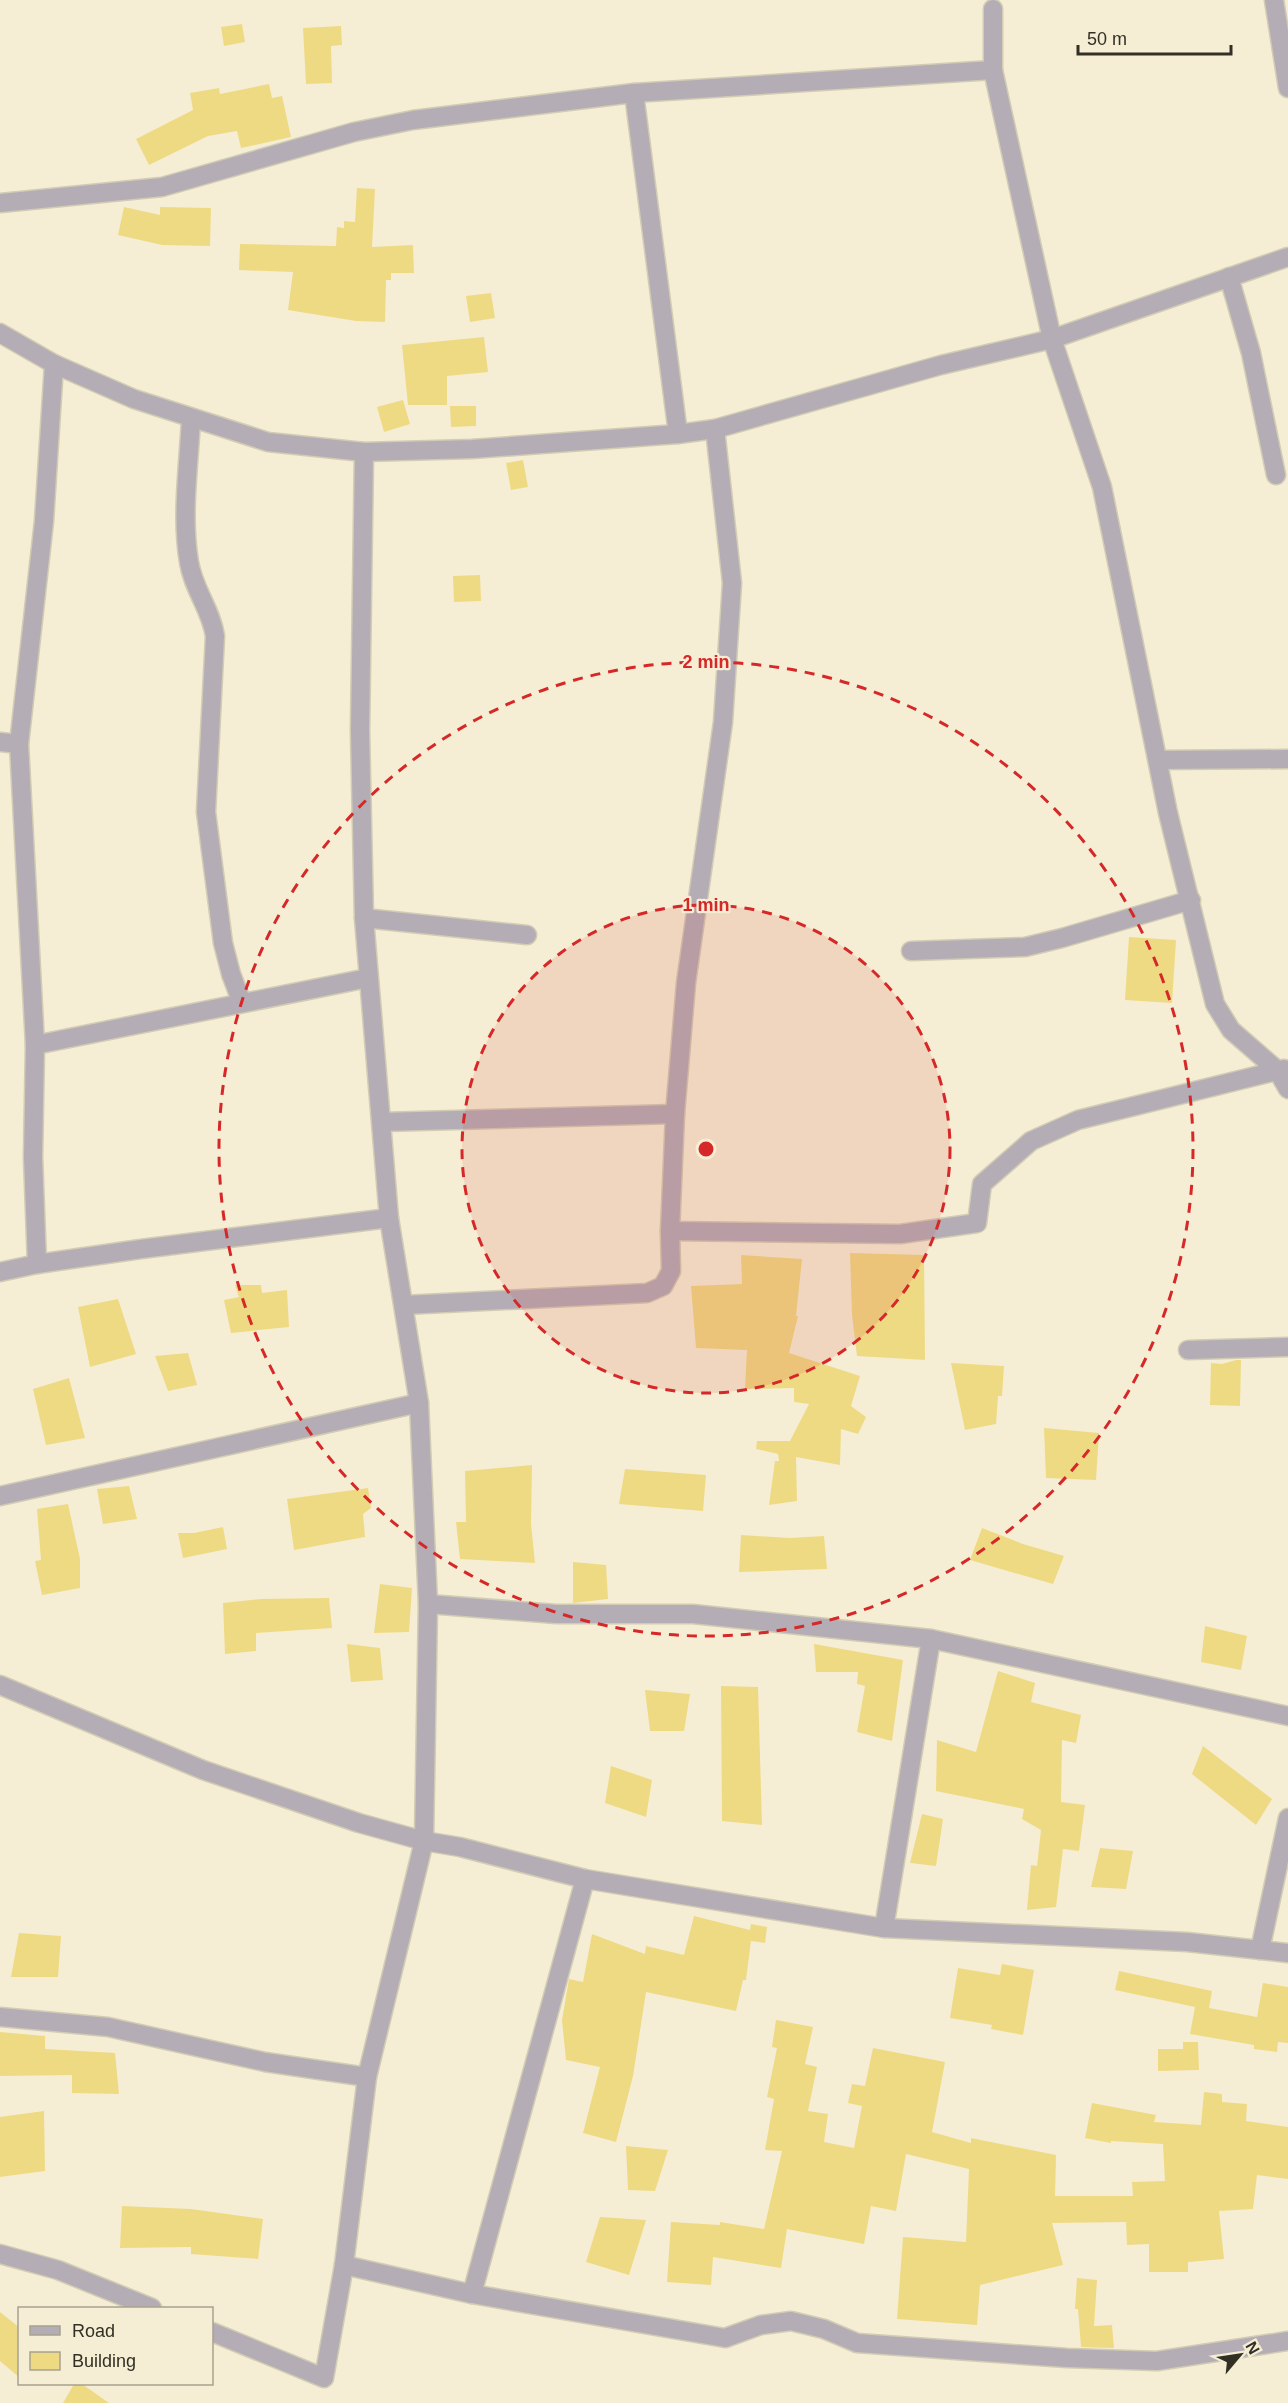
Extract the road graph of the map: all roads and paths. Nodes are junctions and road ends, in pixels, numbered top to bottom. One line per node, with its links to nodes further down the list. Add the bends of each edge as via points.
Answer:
1 (1279, 2): 4 (street)
2 (993, 9): 3 (street)
3 (993, 70): 5 (street); 10 (street)
4 (1288, 88)
5 (634, 93): 6 (street, via 404,122 354,132 162,187); 14 (street)
6 (0, 203)
7 (1288, 257): 8 (street)
8 (1229, 277): 10 (street); 16 (street, via 1251,353)
9 (0, 333): 11 (street)
10 (1052, 339): 13 (street, via 941,365); 20 (street, via 1102,488)
11 (54, 364): 12 (street, via 134,399); 18 (street, via 44,522)
12 (191, 418): 15 (street, via 268,442); 26 (street, via 187,548 193,578 210,614 215,636 206,812 223,943)
13 (715, 429): 14 (street); 30 (street, via 732,584 723,722 686,983)
14 (678, 434): 15 (street, via 472,449)
15 (364, 452): 22 (street, via 360,731)
16 (1276, 475)
17 (0, 742): 18 (street)
18 (19, 744): 27 (street)
19 (1288, 759): 20 (street)
20 (1158, 760): 21 (street)
21 (1191, 900): 24 (street, via 1026,947); 28 (street, via 1215,1004 1231,1030)
22 (364, 918): 23 (street); 25 (street)
23 (527, 935)
24 (910, 951)
25 (368, 978): 26 (street); 31 (street)
26 (242, 1003): 27 (street)
27 (35, 1045): 34 (street, via 33,1157)
28 (1282, 1069): 29 (street); 33 (street, via 1078,1120 1031,1141 982,1184 977,1223 900,1234)
29 (1288, 1089)
30 (675, 1114): 31 (street); 33 (street)
31 (382, 1122): 32 (street)
32 (389, 1218): 34 (street); 36 (street)
33 (670, 1232): 36 (street, via 671,1270 663,1286 647,1293)
34 (37, 1264): 35 (street)
35 (0, 1272)
36 (404, 1305): 39 (street)
37 (1288, 1347): 38 (street)
38 (1188, 1350)
39 (419, 1403): 40 (street); 41 (street)
40 (0, 1496)
41 (428, 1604): 42 (street, via 556,1614 693,1614); 46 (street)
42 (931, 1639): 44 (street); 48 (street)
43 (0, 1685): 46 (street, via 203,1770)
44 (1288, 1716)
45 (1288, 1818): 49 (street)
46 (424, 1841): 47 (street); 52 (street)
47 (585, 1879): 48 (street); 55 (street)
48 (884, 1928): 49 (street, via 1187,1942)
49 (1260, 1950): 50 (street)
50 (1288, 1953)
51 (0, 2017): 52 (street, via 108,2026 265,2062)
52 (367, 2077): 54 (street)
53 (0, 2254): 56 (street, via 58,2270)
54 (344, 2265): 55 (street); 57 (street, via 324,2378)
55 (472, 2294): 58 (street, via 726,2338 761,2325 791,2321 825,2329 857,2343 1067,2358 1157,2361)
56 (150, 2307)
57 (213, 2332)
58 (1288, 2341)

